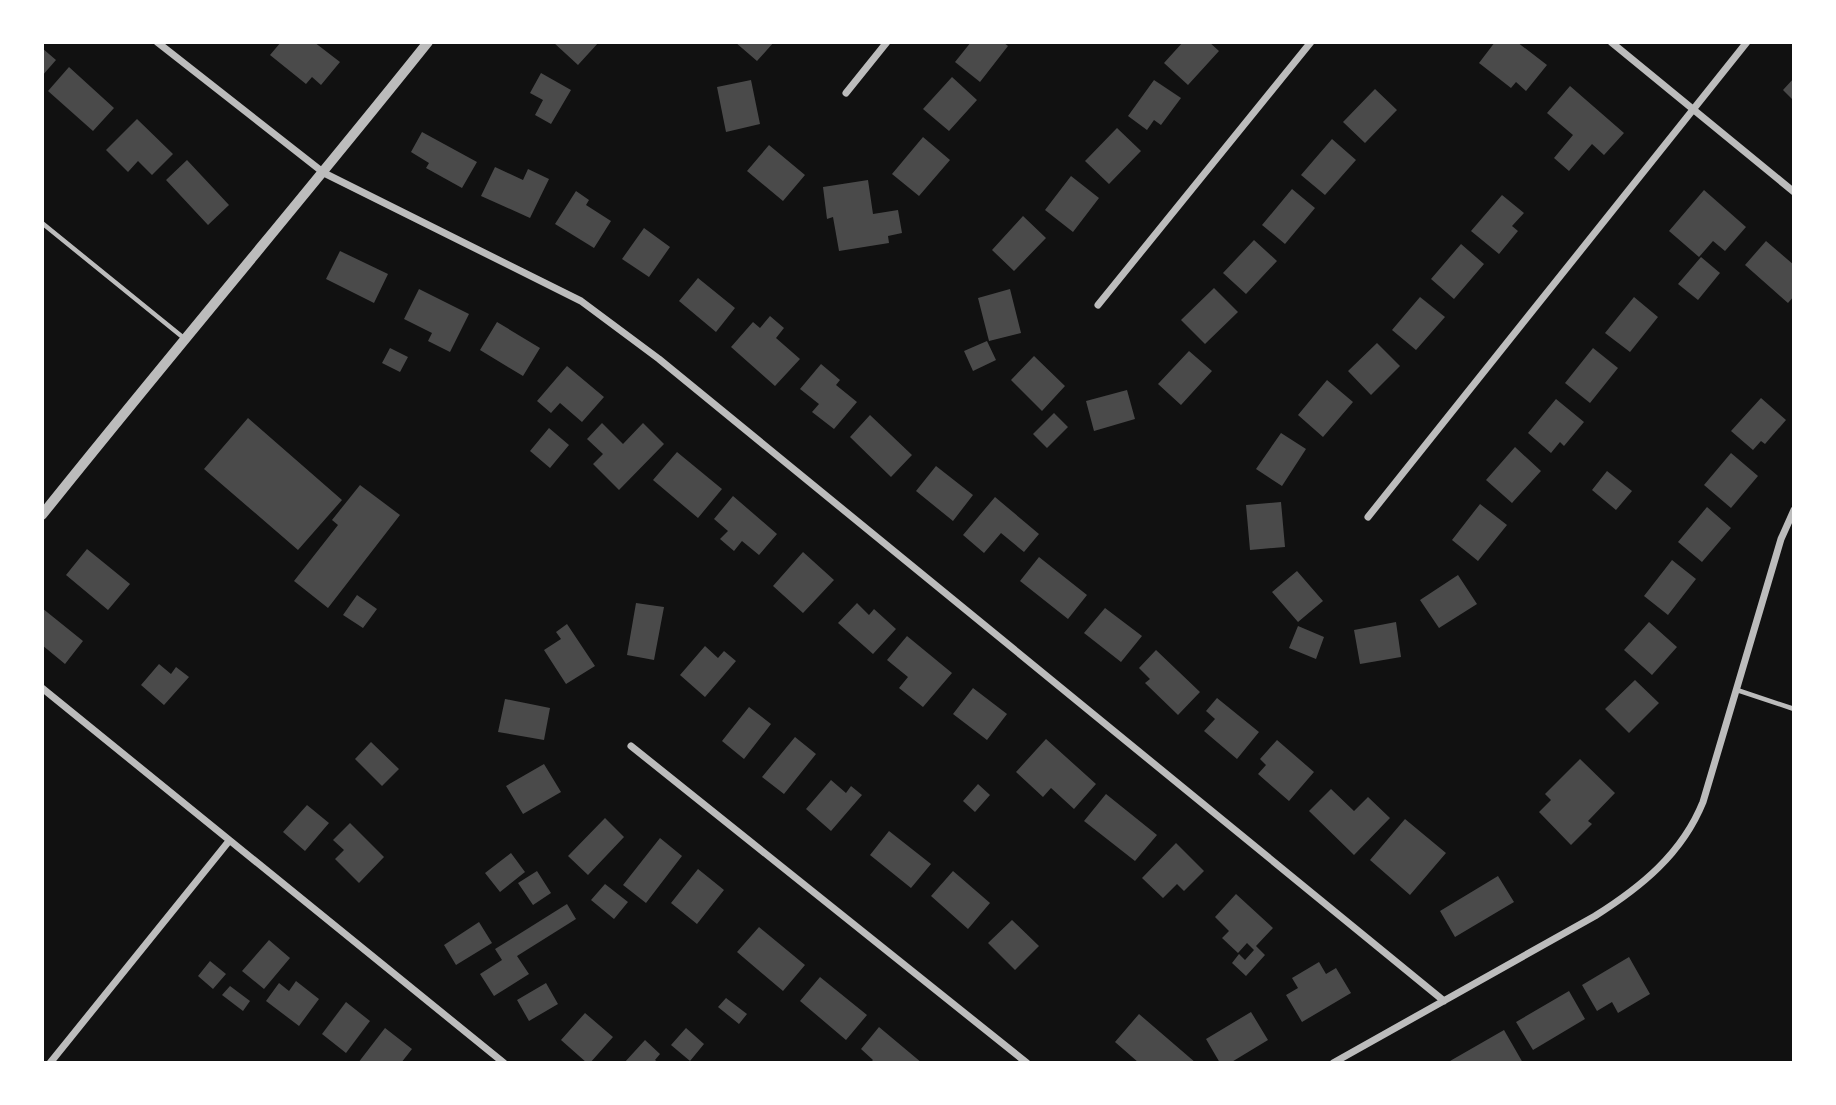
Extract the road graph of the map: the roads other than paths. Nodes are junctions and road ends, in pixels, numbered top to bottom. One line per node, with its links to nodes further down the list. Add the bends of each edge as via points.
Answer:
1 (157, 42): 9 (street)
2 (428, 42): 9 (street)
3 (887, 42): 7 (street)
4 (1311, 42): 12 (street)
5 (1611, 42): 8 (street)
6 (1747, 42): 8 (street)
7 (846, 93)
8 (1693, 108): 10 (street); 16 (street)
9 (324, 173): 13 (street); 22 (street, via 581,301 680,376)
10 (1794, 192)
11 (42, 223): 13 (lane)
12 (1098, 305)
13 (185, 339): 15 (street)
14 (1794, 510): 18 (street)
15 (42, 515)
16 (1368, 517)
17 (42, 688): 21 (street)
18 (1737, 690): 19 (lane); 22 (street, via 1696,818 1666,861 1627,896)
19 (1793, 706)
20 (631, 746): 25 (street)
21 (229, 841): 23 (street); 24 (street)
22 (1444, 1001): 26 (street)
23 (50, 1063)
24 (503, 1063)
25 (1027, 1063)
26 (1333, 1063)

